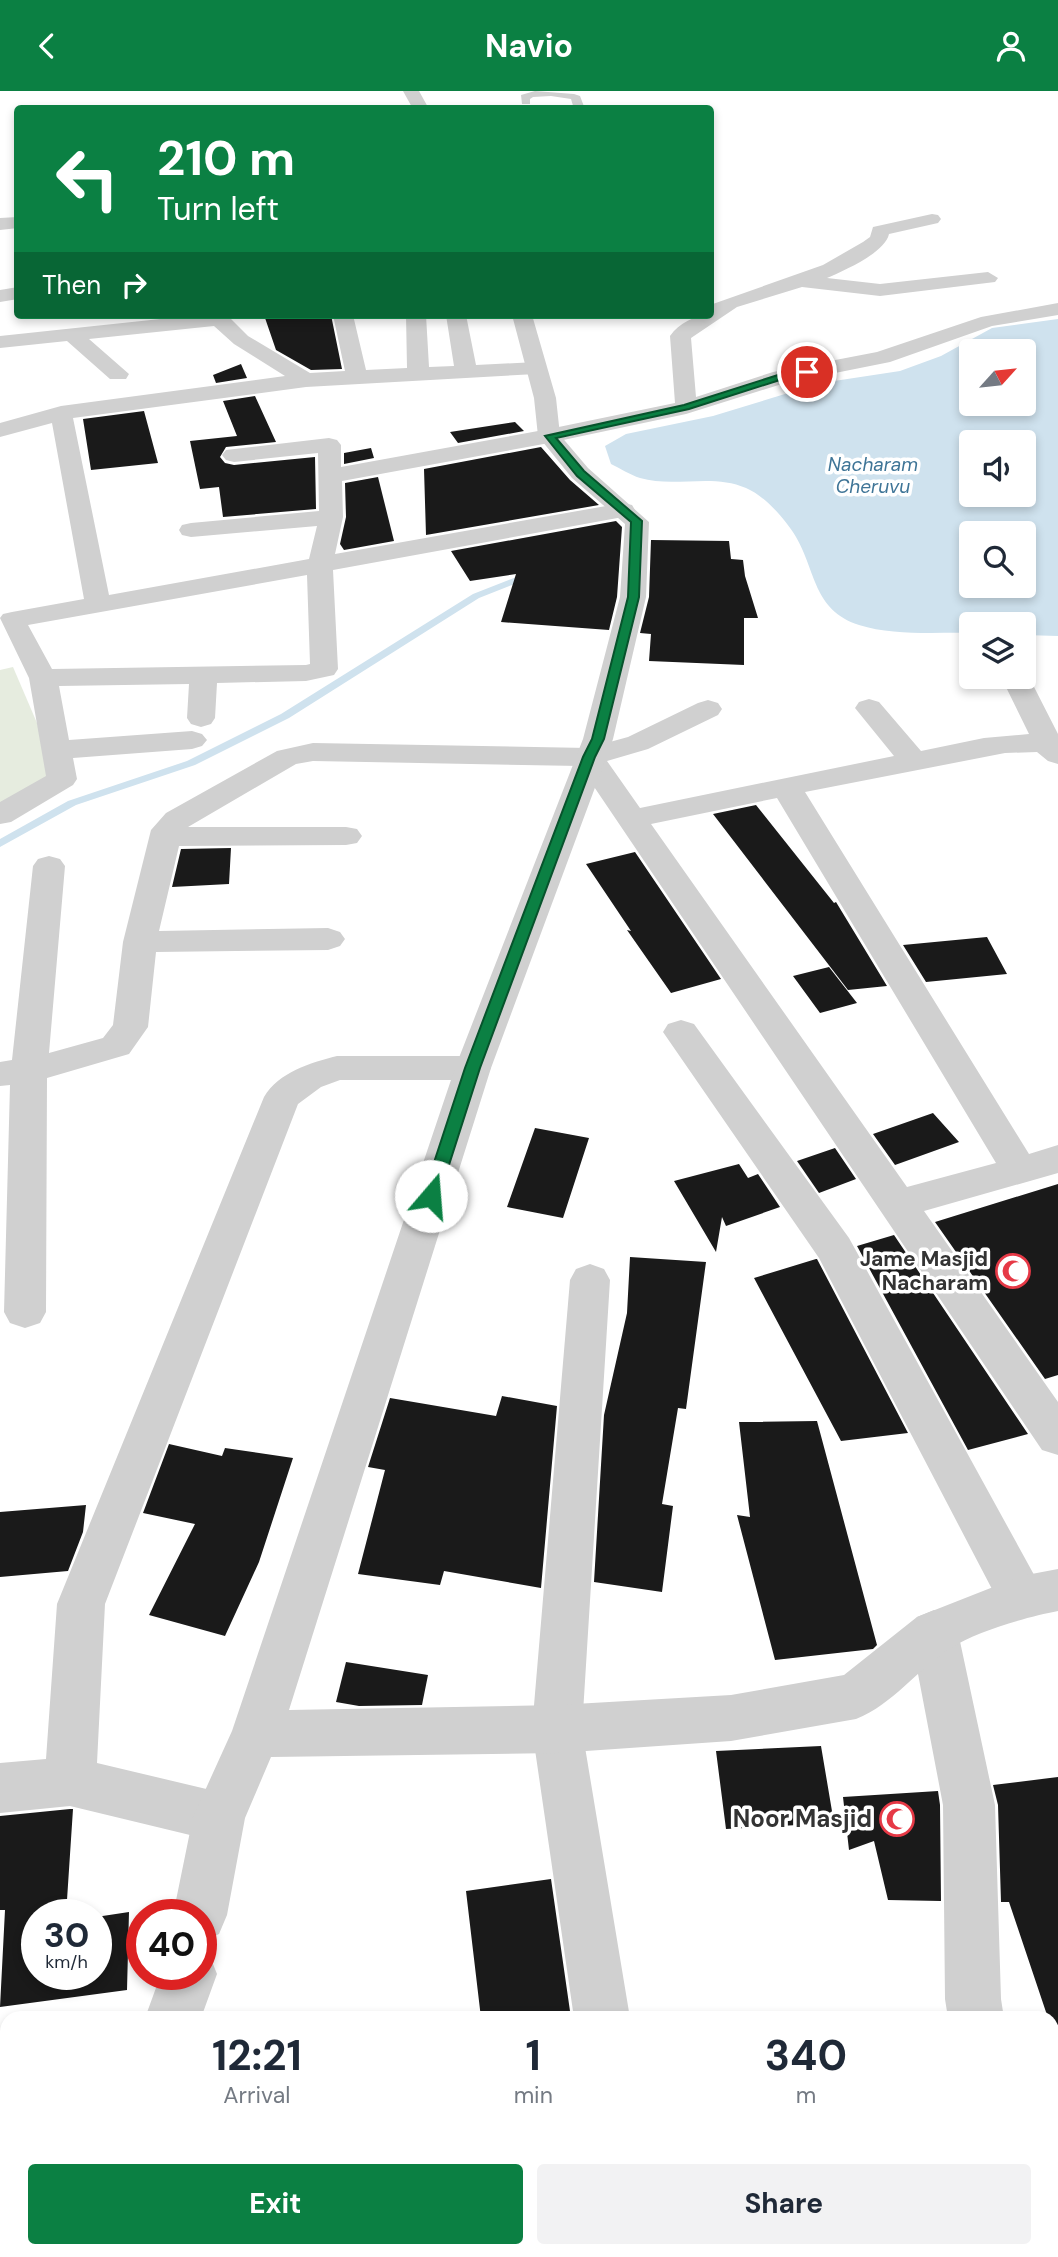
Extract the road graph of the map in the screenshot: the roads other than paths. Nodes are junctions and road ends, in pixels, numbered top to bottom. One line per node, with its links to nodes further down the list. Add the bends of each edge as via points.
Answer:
1 (571, 92): 2 (lane)
2 (528, 96)
3 (932, 219): 5 (street, via 880,231 879,239 862,253)
4 (988, 278): 5 (street, via 880,290)
5 (802, 281): 7 (street)
6 (1058, 309): 23 (street, via 988,320 882,357 781,377)
7 (714, 312)
8 (199, 319): 15 (street)
9 (218, 319): 22 (street, via 241,340)
10 (344, 319): 21 (street)
11 (416, 319): 19 (street)
12 (457, 319): 18 (street)
13 (524, 319): 17 (street)
14 (704, 319): 23 (street, via 680,336)
15 (71, 334): 16 (street); 20 (street)
16 (0, 342)
17 (536, 368): 18 (street); 26 (street)
18 (466, 371): 19 (street)
19 (418, 373): 21 (street)
20 (118, 374)
21 (357, 377): 22 (street)
22 (306, 380): 24 (street)
23 (686, 407): 26 (street)
24 (61, 413): 25 (street); 33 (street)
25 (0, 430)
26 (550, 436): 28 (street); 29 (street, via 580,474)
27 (234, 455): 28 (street, via 329,445)
28 (329, 476): 30 (street)
29 (623, 510): 32 (street); 41 (street, via 636,521 633,597 598,739)
30 (331, 517): 31 (street); 32 (street)
31 (191, 530)
32 (320, 566): 33 (street); 34 (street, via 324,669)
33 (99, 606): 35 (street, via 12,620)
34 (204, 675): 35 (street); 39 (street, via 196,729)
35 (43, 678): 39 (street)
36 (1021, 689): 40 (street)
37 (869, 708): 42 (street)
38 (708, 709): 41 (street, via 638,743)
39 (57, 750): 44 (street, via 62,779)
40 (1054, 751): 42 (street, via 1033,742)
41 (589, 757): 45 (street); 47 (street, via 313,752 287,757 177,820); 52 (street)
42 (914, 761): 43 (street)
43 (786, 787): 45 (street); 55 (street)
44 (0, 815)
45 (630, 819): 56 (street)
46 (346, 836): 47 (street)
47 (166, 837): 50 (street)
48 (49, 866): 53 (street)
49 (328, 939): 50 (street)
50 (140, 942): 53 (street, via 130,1027 116,1046)
51 (681, 1032): 60 (street, via 835,1249)
52 (473, 1068): 63 (street); 64 (street, via 337,1068 307,1078 282,1097 81,1604)
53 (14, 1072): 58 (street)
54 (1058, 1159): 55 (street)
55 (1018, 1168): 56 (street)
56 (899, 1204): 59 (street)
57 (590, 1280): 62 (street)
58 (25, 1312)
59 (1058, 1437)
60 (1039, 1593): 61 (street)
61 (934, 1632): 62 (street, via 856,1696 731,1718); 71 (street, via 970,1805)
62 (557, 1729): 63 (street); 70 (street)
63 (256, 1734): 66 (street)
64 (70, 1781): 65 (street); 66 (street)
65 (0, 1788)
66 (219, 1817): 67 (street)
67 (203, 1899)
68 (183, 1990): 69 (street)
69 (176, 2011)
70 (602, 2011)
71 (975, 2011)

